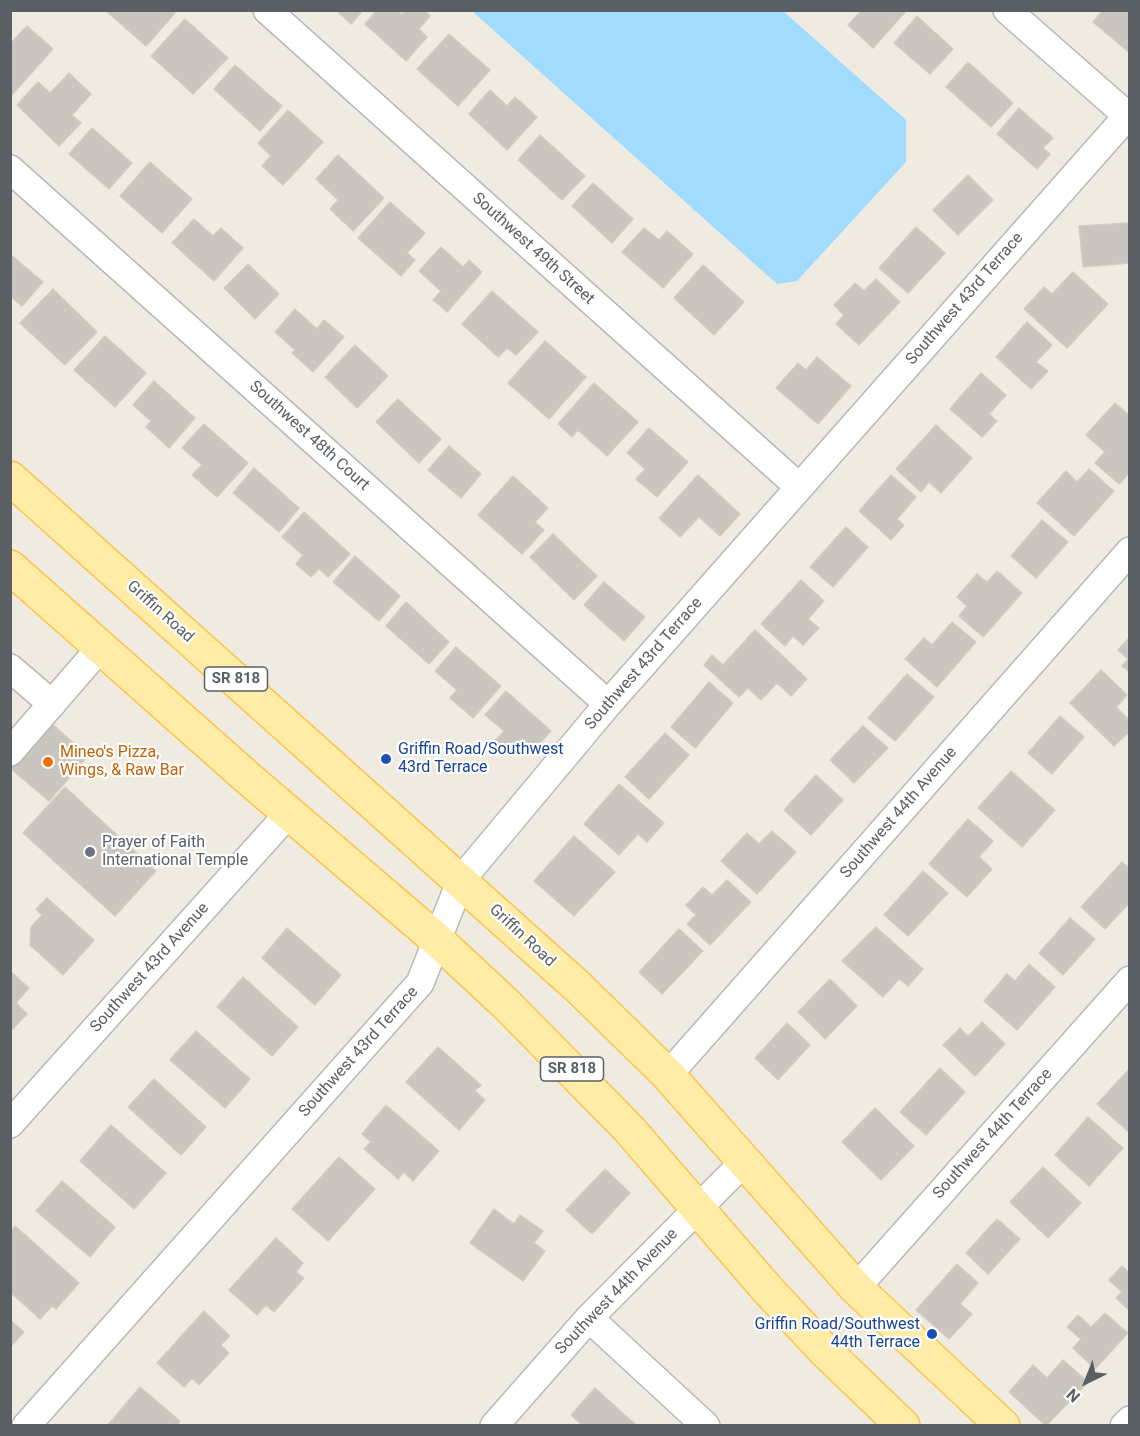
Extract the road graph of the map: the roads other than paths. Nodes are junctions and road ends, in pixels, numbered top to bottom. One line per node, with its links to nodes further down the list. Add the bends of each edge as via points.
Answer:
1 (267, 10): 6 (street, Southwest 49th Street)
2 (1007, 10): 3 (street)
3 (1129, 116): 6 (street, Southwest 43rd Terrace)
4 (10, 169): 12 (street, Southwest 48th Court)
5 (10, 478): 15 (main road, Griffin Road / SR 818)
6 (800, 487): 12 (street, Southwest 43rd Terrace)
7 (1130, 551): 18 (street, Southwest 44th Avenue)
8 (13, 574): 9 (main road, SR 818)
9 (100, 647): 11 (street); 14 (main road, SR 818)
10 (10, 668): 11 (street)
11 (52, 704): 13 (street)
12 (608, 704): 15 (street, Southwest 43rd Terrace)
13 (10, 752)
14 (289, 813): 16 (main road, SR 818); 19 (street, Southwest 43rd Avenue)
15 (461, 880): 16 (street, Southwest 43rd Terrace); 18 (main road, Griffin Road / SR 818)
16 (436, 939): 21 (main road, SR 818, via 629,1129); 25 (street, Southwest 43rd Terrace, via 420,983)
17 (1130, 980): 22 (street, Southwest 44th Terrace)
18 (668, 1075): 20 (main road, Griffin Road / SR 818)
19 (10, 1124)
20 (744, 1162): 21 (street, Southwest 44th Avenue); 22 (main road, Griffin Road / SR 818)
21 (697, 1209): 23 (street, Southwest 44th Avenue); 28 (main road, SR 818, via 824,1350)
22 (856, 1288): 29 (main road, Griffin Road / SR 818)
23 (589, 1318): 26 (street, Southwest 44th Avenue); 27 (street)
24 (1130, 1420): 30 (street)
25 (26, 1425)
26 (494, 1425)
27 (706, 1425)
28 (903, 1425)
29 (1003, 1425)
30 (1124, 1425)

